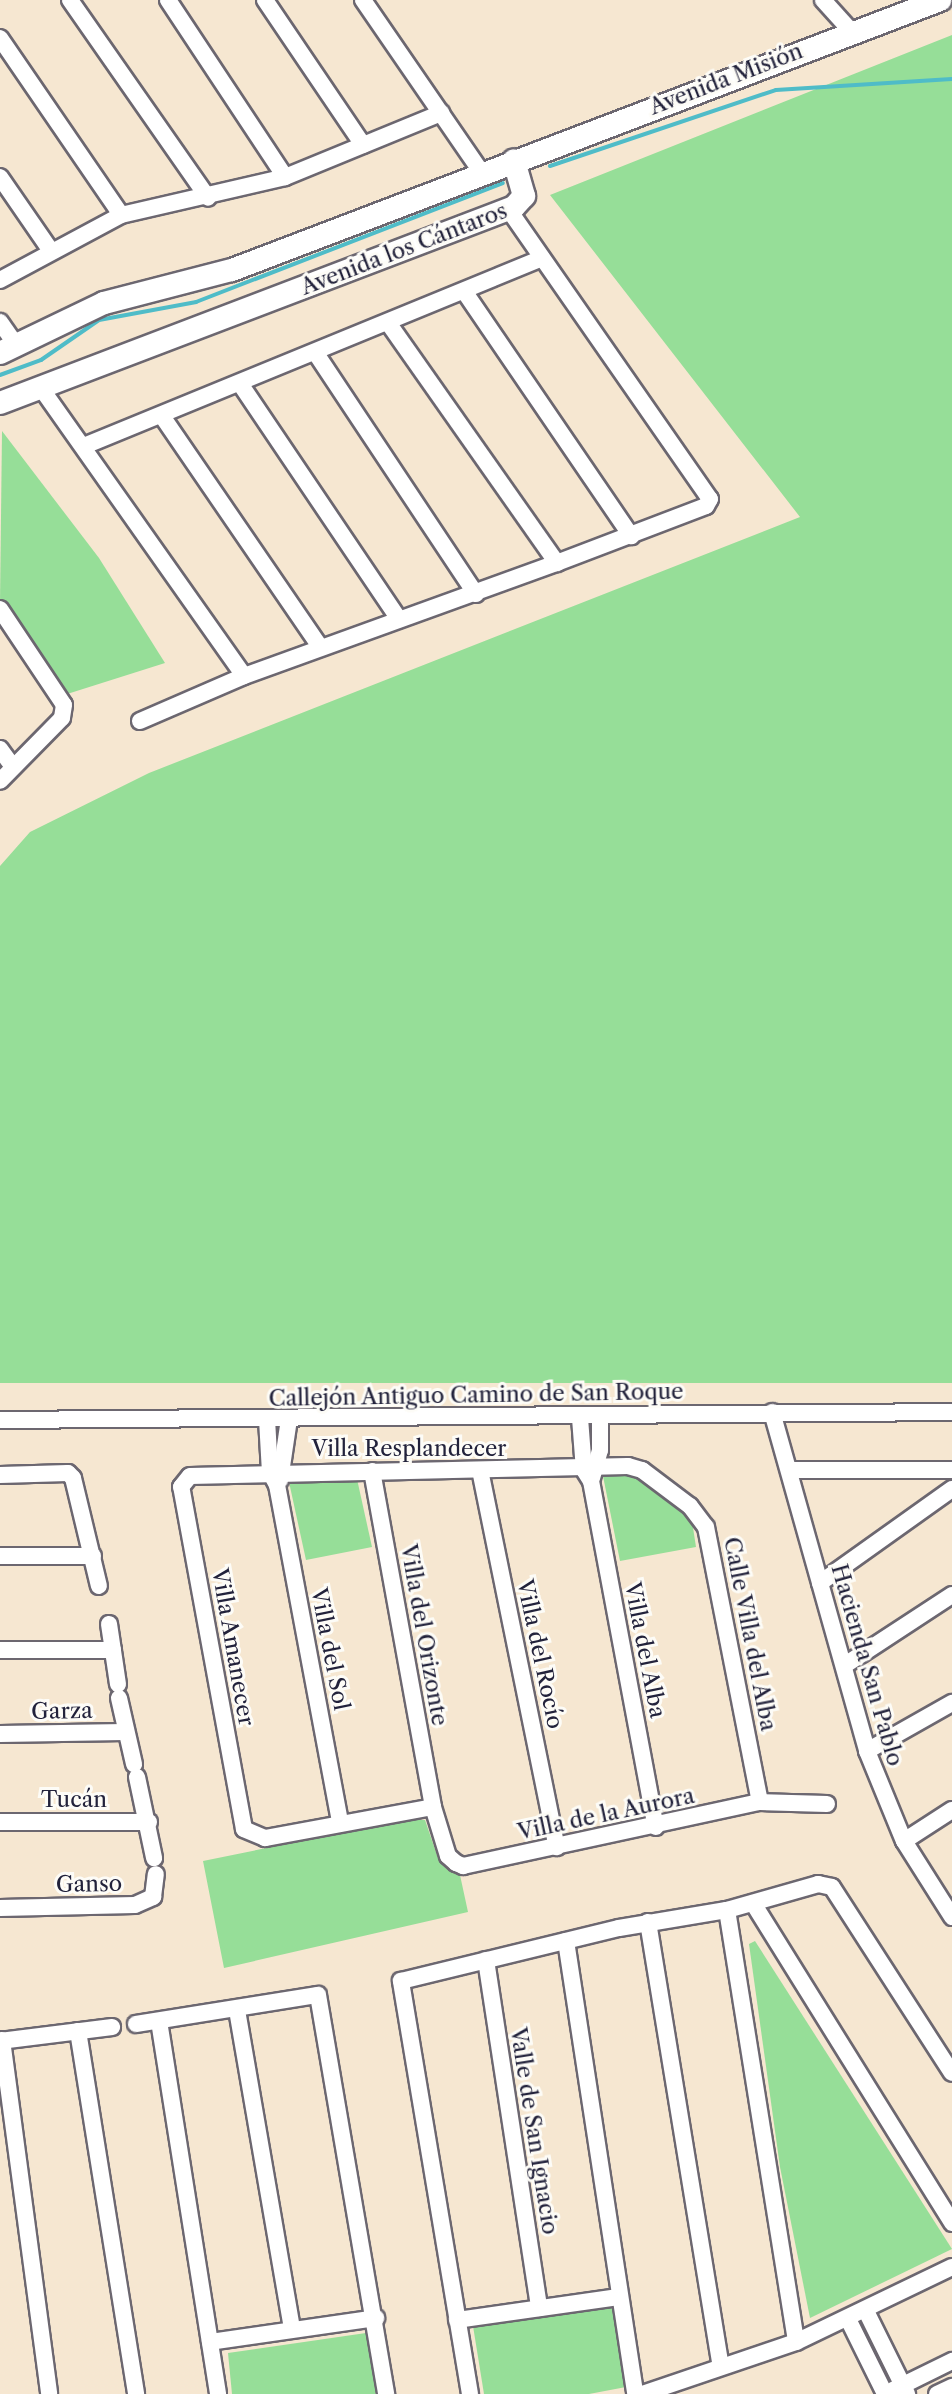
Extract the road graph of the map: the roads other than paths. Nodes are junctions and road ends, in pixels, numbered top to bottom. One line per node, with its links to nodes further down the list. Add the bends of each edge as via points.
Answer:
1 (70, 0): 15 (street)
2 (168, 0): 14 (street)
3 (265, 0): 10 (street)
4 (363, 0): 9 (street)
5 (823, 0): 7 (street)
6 (940, 0): 7 (street, Avenida Misión)
7 (851, 31): 11 (street, Avenida Misión)
8 (0, 38): 17 (street)
9 (441, 113): 10 (street); 12 (street)
10 (363, 145): 14 (street)
11 (514, 160): 12 (street, Avenida los Cántaros); 16 (street, Avenida los Cántaros, via 524,196)
12 (482, 173): 24 (street, Avenida los Cántaros, via 232,270 104,303)
13 (0, 177): 18 (street)
14 (285, 177): 15 (street)
15 (208, 198): 17 (street)
16 (509, 210): 19 (street); 27 (street, Avenida los Cántaros)
17 (121, 215): 18 (street)
18 (51, 251): 20 (street)
19 (542, 258): 21 (street); 31 (street, via 710,499 706,506)
20 (3, 278)
21 (464, 291): 23 (street); 31 (street)
22 (0, 322): 24 (street)
23 (390, 325): 25 (street); 32 (street)
24 (8, 350)
25 (317, 355): 26 (street); 33 (street)
26 (241, 385): 29 (street); 35 (street)
27 (41, 388): 28 (street, Avenida los Cántaros); 30 (street)
28 (0, 403)
29 (162, 416): 30 (street); 36 (street)
30 (84, 446): 37 (street)
31 (631, 536): 32 (street)
32 (557, 563): 33 (street)
33 (476, 594): 35 (street)
34 (0, 609): 40 (street, via 62,699 62,718)
35 (398, 618): 36 (street)
36 (320, 647): 37 (street)
37 (244, 676): 38 (street)
38 (140, 721)
39 (0, 749): 40 (street)
40 (13, 767): 41 (street)
41 (0, 781)
42 (772, 1412): 43 (street, Callejón Antiguo Camino de San Roque); 44 (street, Callejón Antiguo Camino de San Roque); 51 (street, Hacienda San Pablo)
43 (952, 1412)
44 (600, 1417): 45 (street, Callejón Antiguo Camino de San Roque); 54 (street, Villa del Alba)
45 (580, 1418): 47 (street, Callejón Antiguo Camino de San Roque); 54 (street, Villa del Alba)
46 (267, 1419): 47 (street, Callejón Antiguo Camino de San Roque); 48 (street, Callejón Antiguo Camino de San Roque); 57 (street, Villa del Sol)
47 (289, 1419): 57 (street, Villa del Sol)
48 (0, 1420)
49 (628, 1466): 54 (street, Villa Resplandecer); 72 (street, Calle Villa del Alba, via 690,1506 706,1527)
50 (480, 1470): 53 (street, Villa Resplandecer); 54 (street, Villa Resplandecer); 81 (street, Villa del Rocío)
51 (789, 1470): 52 (street); 61 (street, Hacienda San Pablo)
52 (952, 1470)
53 (372, 1471): 57 (street, Villa Resplandecer); 74 (street, Villa del Orizonte)
54 (591, 1473): 79 (street, Villa del Alba)
55 (0, 1475): 60 (street, via 68,1473)
56 (190, 1476): 57 (street, Villa Resplandecer); 78 (street, Villa Amanecer, via 181,1487 244,1829 265,1838)
57 (277, 1476): 78 (street, Villa del Sol)
58 (952, 1489): 61 (street)
59 (0, 1556): 60 (street)
60 (93, 1556): 62 (street)
61 (820, 1583): 67 (street, Hacienda San Pablo)
62 (99, 1586)
63 (952, 1595): 67 (street)
64 (109, 1624): 66 (street)
65 (0, 1650): 66 (street)
66 (113, 1650): 69 (street)
67 (845, 1665): 71 (street, Hacienda San Pablo)
68 (952, 1703): 71 (street)
69 (125, 1732): 70 (street, Garza); 77 (street)
70 (0, 1734)
71 (867, 1751): 80 (street, Hacienda San Pablo)
72 (760, 1802): 73 (street, Villa de la Aurora); 79 (street, Villa de la Aurora)
73 (827, 1804)
74 (433, 1807): 78 (street); 81 (street, Villa de la Aurora, via 448,1856 463,1866)
75 (952, 1810): 80 (street)
76 (0, 1822): 77 (street, Tucán)
77 (149, 1822): 83 (street, Ganso, via 153,1897 135,1905)
78 (340, 1822)
79 (656, 1827): 81 (street, Villa de la Aurora)
80 (904, 1841): 85 (street, Hacienda San Pablo)
81 (557, 1847)
82 (753, 1903): 84 (street); 95 (street, via 818,1884 832,1887); 96 (street)
83 (0, 1908)
84 (727, 1910): 86 (street); 106 (street)
85 (951, 1913)
86 (648, 1922): 87 (street); 108 (street)
87 (566, 1941): 88 (street); 98 (street)
88 (486, 1960): 99 (street, Valle de San Ignacio); 103 (street, via 401,1981)
89 (237, 2010): 90 (street); 101 (street, via 318,1995); 104 (street)
90 (159, 2021): 91 (street); 105 (street)
91 (136, 2024)
92 (112, 2027): 93 (street)
93 (78, 2031): 94 (street); 112 (street)
94 (1, 2040): 111 (street)
95 (952, 2073)
96 (952, 2223)
97 (952, 2267): 100 (street)
98 (619, 2297): 99 (street); 116 (street)
99 (539, 2308): 103 (street)
100 (866, 2311): 102 (street); 110 (street)
101 (376, 2318): 104 (street); 114 (street)
102 (848, 2319): 106 (street); 118 (street)
103 (457, 2320): 115 (street)
104 (292, 2329): 105 (street)
105 (210, 2342): 113 (street)
106 (796, 2342): 108 (street)
107 (952, 2361): 110 (street)
108 (721, 2366): 117 (street)
109 (952, 2387): 119 (street)
110 (905, 2390): 118 (street)
111 (49, 2394)
112 (136, 2394)
113 (218, 2394)
114 (386, 2394)
115 (470, 2394)
116 (635, 2394)
117 (642, 2394)
118 (884, 2394)
119 (937, 2394)

